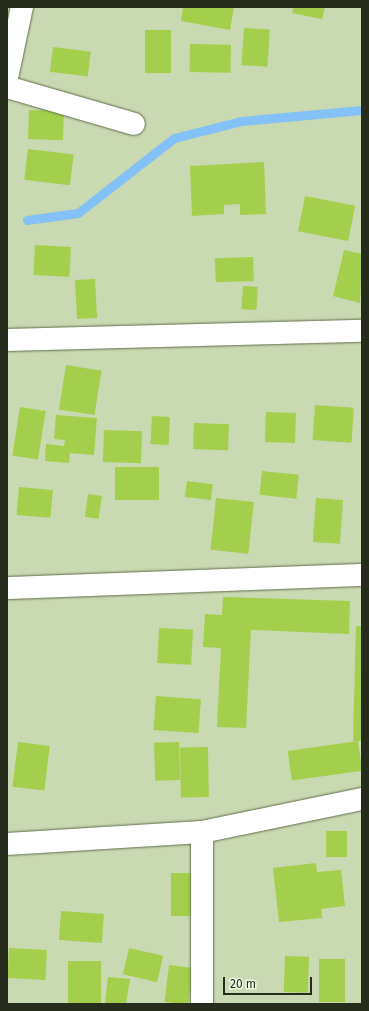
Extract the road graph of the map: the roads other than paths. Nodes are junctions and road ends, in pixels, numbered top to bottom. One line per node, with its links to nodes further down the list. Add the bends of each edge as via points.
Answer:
1 (22, 7): 2 (street)
2 (7, 78)
3 (7, 87): 4 (street)
4 (134, 124)
5 (362, 331): 6 (street)
6 (7, 340)
7 (362, 575): 8 (street)
8 (7, 588)
9 (362, 799): 10 (street)
10 (202, 832): 11 (street); 12 (street)
11 (7, 844)
12 (202, 1004)

